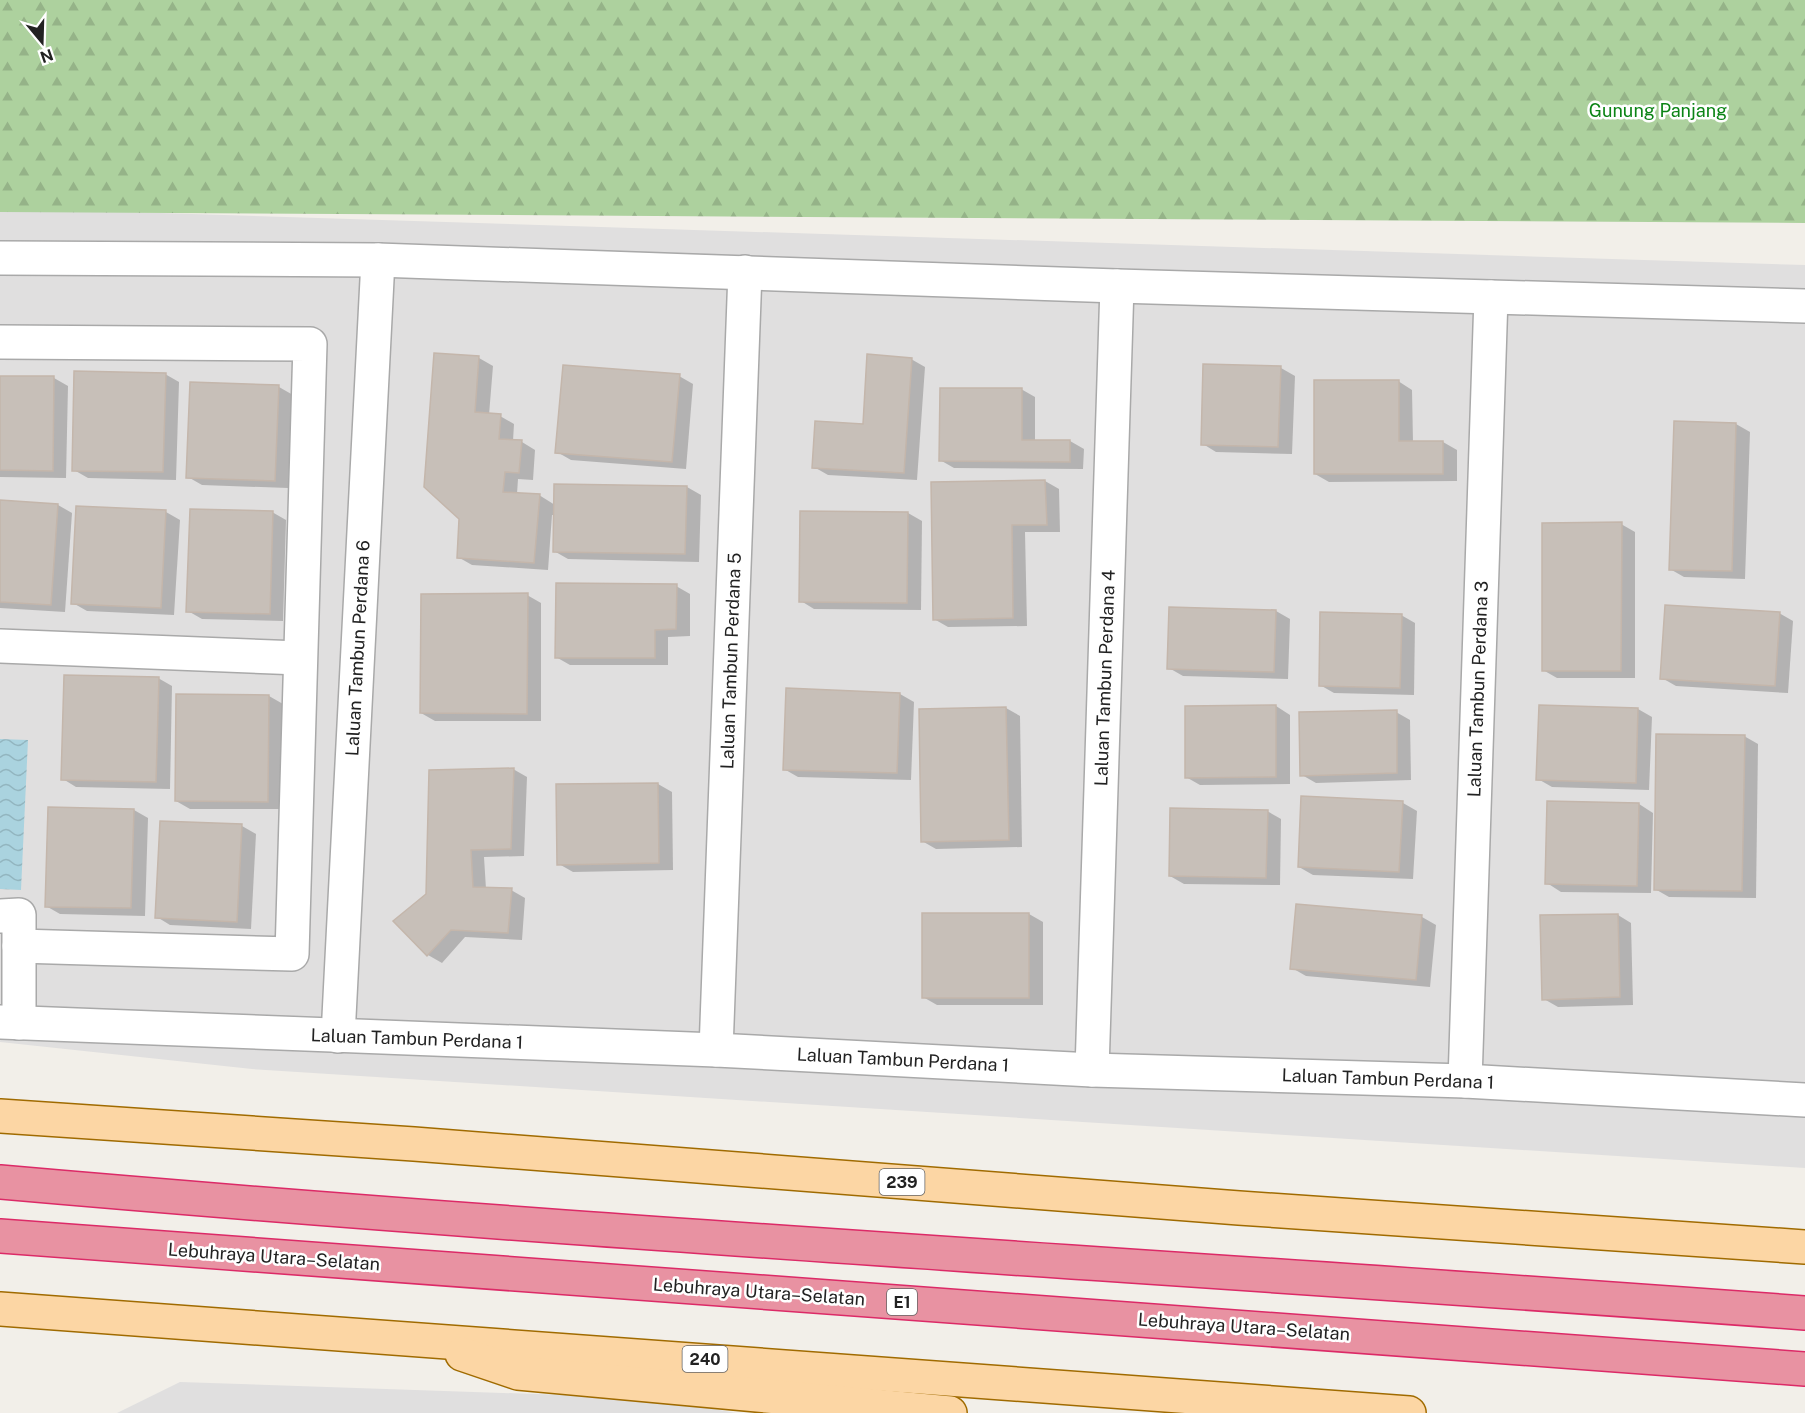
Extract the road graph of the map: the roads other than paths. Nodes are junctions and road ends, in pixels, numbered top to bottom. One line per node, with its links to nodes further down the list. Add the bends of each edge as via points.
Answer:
1 (0, 258): 2 (street)
2 (378, 260): 3 (street); 13 (street, Laluan Tambun Perdana 6)
3 (745, 272): 4 (street); 14 (street, Laluan Tambun Perdana 5)
4 (1117, 286): 5 (street); 15 (street, Laluan Tambun Perdana 4)
5 (1491, 297): 6 (street); 16 (street, Laluan Tambun Perdana 3)
6 (1805, 306)
7 (0, 342): 9 (street, via 310,344)
8 (0, 646): 9 (street)
9 (300, 658): 11 (street, via 292,954)
10 (0, 916): 11 (street, via 19,915)
11 (19, 946): 12 (street)
12 (9, 1022): 13 (street, Laluan Tambun Perdana 1)
13 (338, 1036): 14 (street, Laluan Tambun Perdana 1)
14 (716, 1050): 15 (street, Laluan Tambun Perdana 1)
15 (1092, 1070): 16 (street, Laluan Tambun Perdana 1)
16 (1465, 1081): 17 (street, Laluan Tambun Perdana 1)
17 (1805, 1100)
18 (0, 1116): 21 (main road, 239, via 403,1143 1239,1209)
19 (0, 1182): 23 (highway, via 738,1241 1368,1280)
20 (0, 1236): 25 (highway, Lebuhraya Utara–Selatan / E1)
21 (1805, 1247)
22 (0, 1309): 24 (main road, 240)
23 (1805, 1314)
24 (415, 1338): 26 (main road, via 518,1373); 27 (main road, 240)
25 (1805, 1369)
26 (950, 1413)
27 (1409, 1413)

